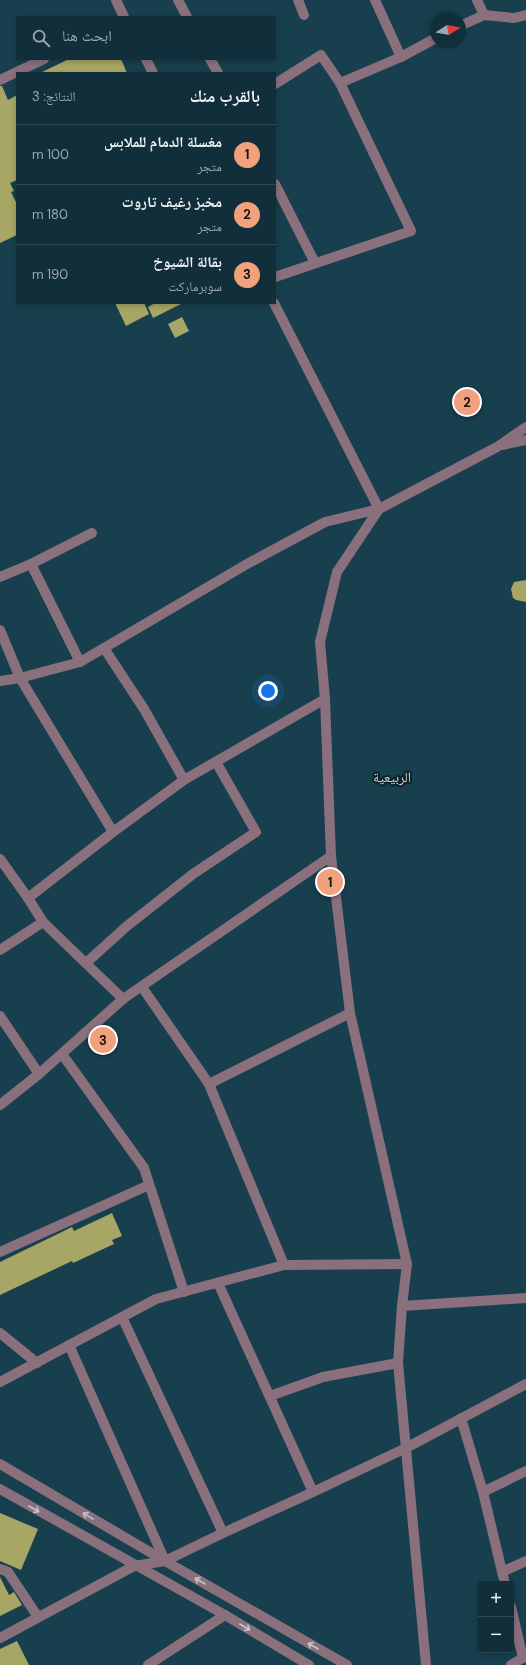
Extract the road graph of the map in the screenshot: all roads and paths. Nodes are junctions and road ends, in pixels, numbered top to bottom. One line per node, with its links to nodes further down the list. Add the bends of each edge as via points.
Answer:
1 (116, 0): 9 (street)
2 (178, 0): 10 (street)
3 (298, 0): 6 (street)
4 (376, 0): 13 (street)
5 (477, 0): 7 (street)
6 (304, 15)
7 (484, 15): 8 (street, via 514,18); 11 (street)
8 (526, 15)
9 (124, 16)
10 (186, 16)
11 (466, 23)
12 (430, 41): 13 (street)
13 (401, 57): 23 (street)
14 (42, 60): 18 (street)
15 (146, 60): 19 (street)
16 (211, 60): 20 (street)
17 (16, 72): 21 (street)
18 (17, 72)
19 (152, 72)
20 (217, 72)
21 (0, 80)
22 (276, 83): 23 (street, via 321,55)
23 (340, 84): 25 (street, via 411,231)
24 (276, 186): 25 (street)
25 (315, 263): 26 (street)
26 (276, 277)
27 (275, 304): 31 (street)
28 (526, 427): 30 (street)
29 (526, 440): 30 (street)
30 (497, 447): 31 (street)
31 (380, 509): 36 (street, via 325,522 247,564); 40 (street, via 337,572 320,642)
32 (92, 533): 33 (street)
33 (30, 564): 34 (street); 37 (street)
34 (0, 577)
35 (0, 630): 38 (street)
36 (104, 648): 37 (street); 42 (street, via 144,709)
37 (80, 662): 38 (street)
38 (20, 678): 39 (street); 43 (street)
39 (0, 681)
40 (325, 699): 41 (street); 44 (street)
41 (216, 762): 42 (street); 49 (street, via 256,832 193,874 127,926)
42 (184, 780): 43 (street)
43 (113, 832): 46 (street)
44 (331, 856): 50 (street); 52 (street)
45 (0, 859): 46 (street)
46 (28, 898): 47 (street)
47 (43, 922): 48 (street); 49 (street)
48 (0, 950)
49 (86, 963): 51 (street)
50 (142, 987): 51 (street); 56 (street)
51 (123, 999): 54 (street)
52 (350, 1013): 56 (street); 60 (street)
53 (0, 1016): 55 (street)
54 (62, 1054): 55 (street); 58 (street, via 144,1168)
55 (39, 1074): 57 (street)
56 (209, 1084): 61 (street)
57 (0, 1105)
58 (149, 1185): 59 (street); 63 (street)
59 (0, 1252)
60 (407, 1264): 61 (street); 65 (street)
61 (284, 1265): 62 (street)
62 (218, 1283): 63 (street); 73 (street)
63 (184, 1292): 66 (street, via 156,1300)
64 (526, 1298): 65 (street)
65 (402, 1306): 70 (street)
66 (122, 1317): 68 (street); 81 (street)
67 (0, 1334): 69 (street)
68 (69, 1345): 69 (street); 83 (street)
69 (37, 1363): 71 (street)
70 (398, 1363): 73 (street, via 323,1378); 75 (street)
71 (0, 1382)
72 (526, 1384): 74 (street)
73 (270, 1396): 79 (street)
74 (461, 1418): 75 (street); 80 (street)
75 (406, 1448): 79 (street); 96 (street)
76 (0, 1464): 83 (street, one-way to 76)
77 (526, 1471): 80 (street)
78 (0, 1489): 84 (street, one-way to 84)
79 (313, 1492): 81 (street)
80 (483, 1492): 86 (street)
81 (223, 1533): 83 (street)
82 (526, 1560): 86 (street)
83 (165, 1561): 84 (street); 95 (street, one-way to 83)
84 (134, 1566): 88 (street); 90 (street)
85 (0, 1569): 90 (street, via 8,1572)
86 (502, 1572): 87 (street)
87 (504, 1581)
88 (225, 1616): 93 (street); 94 (street, one-way to 94)
89 (514, 1617): 92 (street)
90 (38, 1618): 91 (street)
91 (0, 1638)
92 (525, 1657): 97 (street)
93 (148, 1665)
94 (309, 1665)
95 (347, 1665)
96 (426, 1665)
97 (511, 1665)

